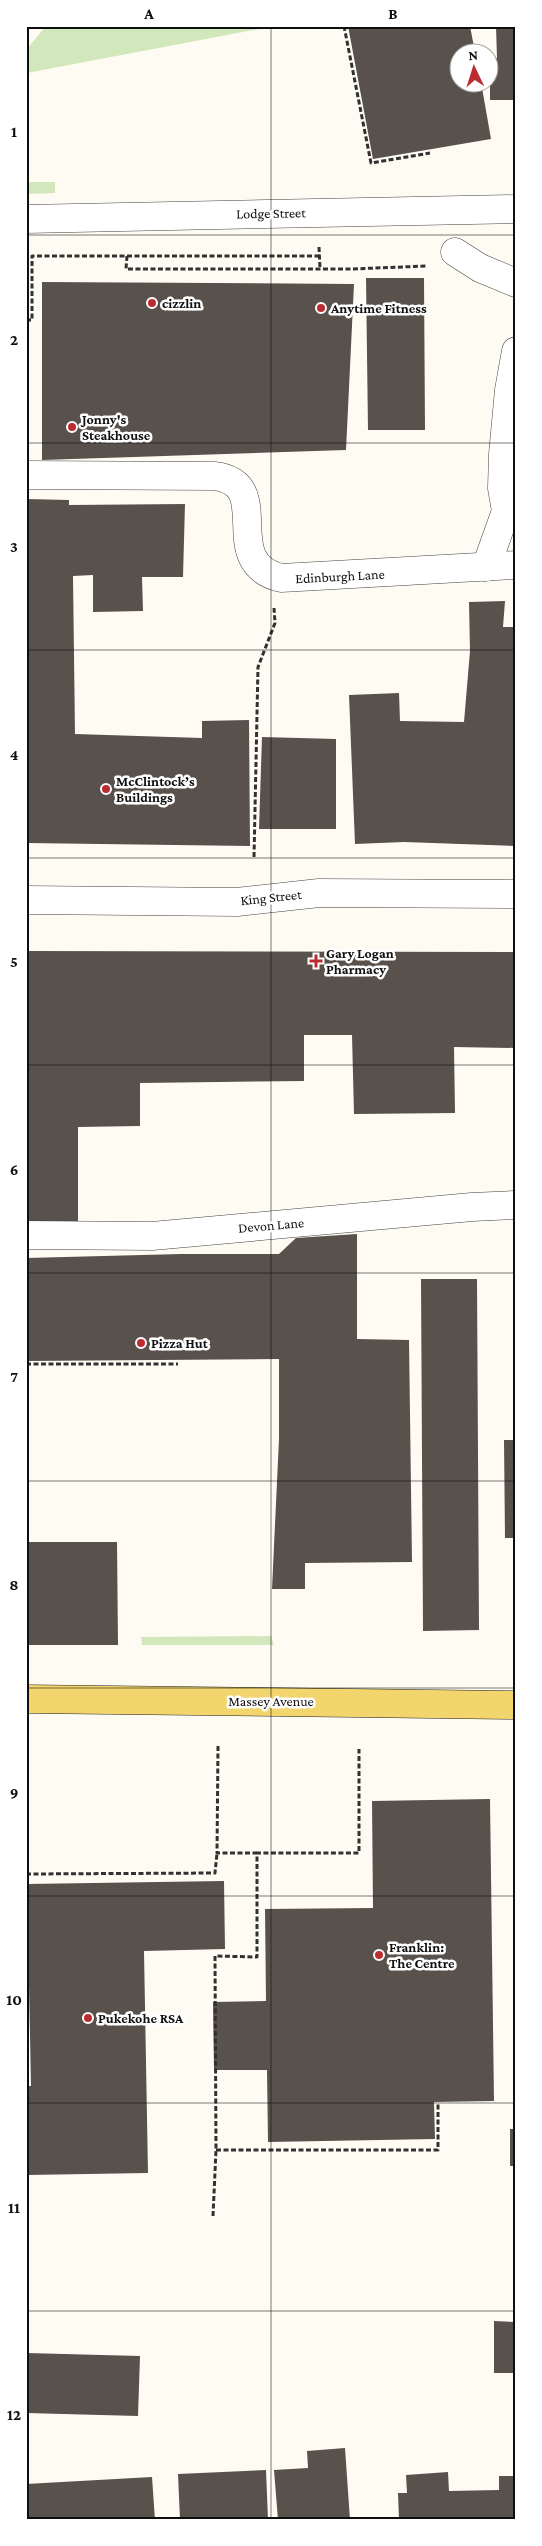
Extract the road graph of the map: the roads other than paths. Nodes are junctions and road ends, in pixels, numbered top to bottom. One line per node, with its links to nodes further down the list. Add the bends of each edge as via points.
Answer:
1 (516, 209): 2 (street, Lodge Street)
2 (26, 219)
3 (455, 252): 4 (street, via 480,268)
4 (516, 283)
5 (516, 351): 8 (street, via 503,454 502,488 506,511)
6 (26, 476): 8 (street, Edinburgh Lane, via 214,476 233,480 244,494 247,544 255,563 272,575 291,579)
7 (516, 565): 8 (street, Edinburgh Lane)
8 (486, 567)
9 (516, 894): 10 (street, King Street, via 319,893 237,902)
10 (26, 900)
11 (516, 1205): 12 (street, Devon Lane, via 152,1236)
12 (26, 1235)
13 (26, 1699): 14 (main road, Massey Avenue)
14 (516, 1705)

